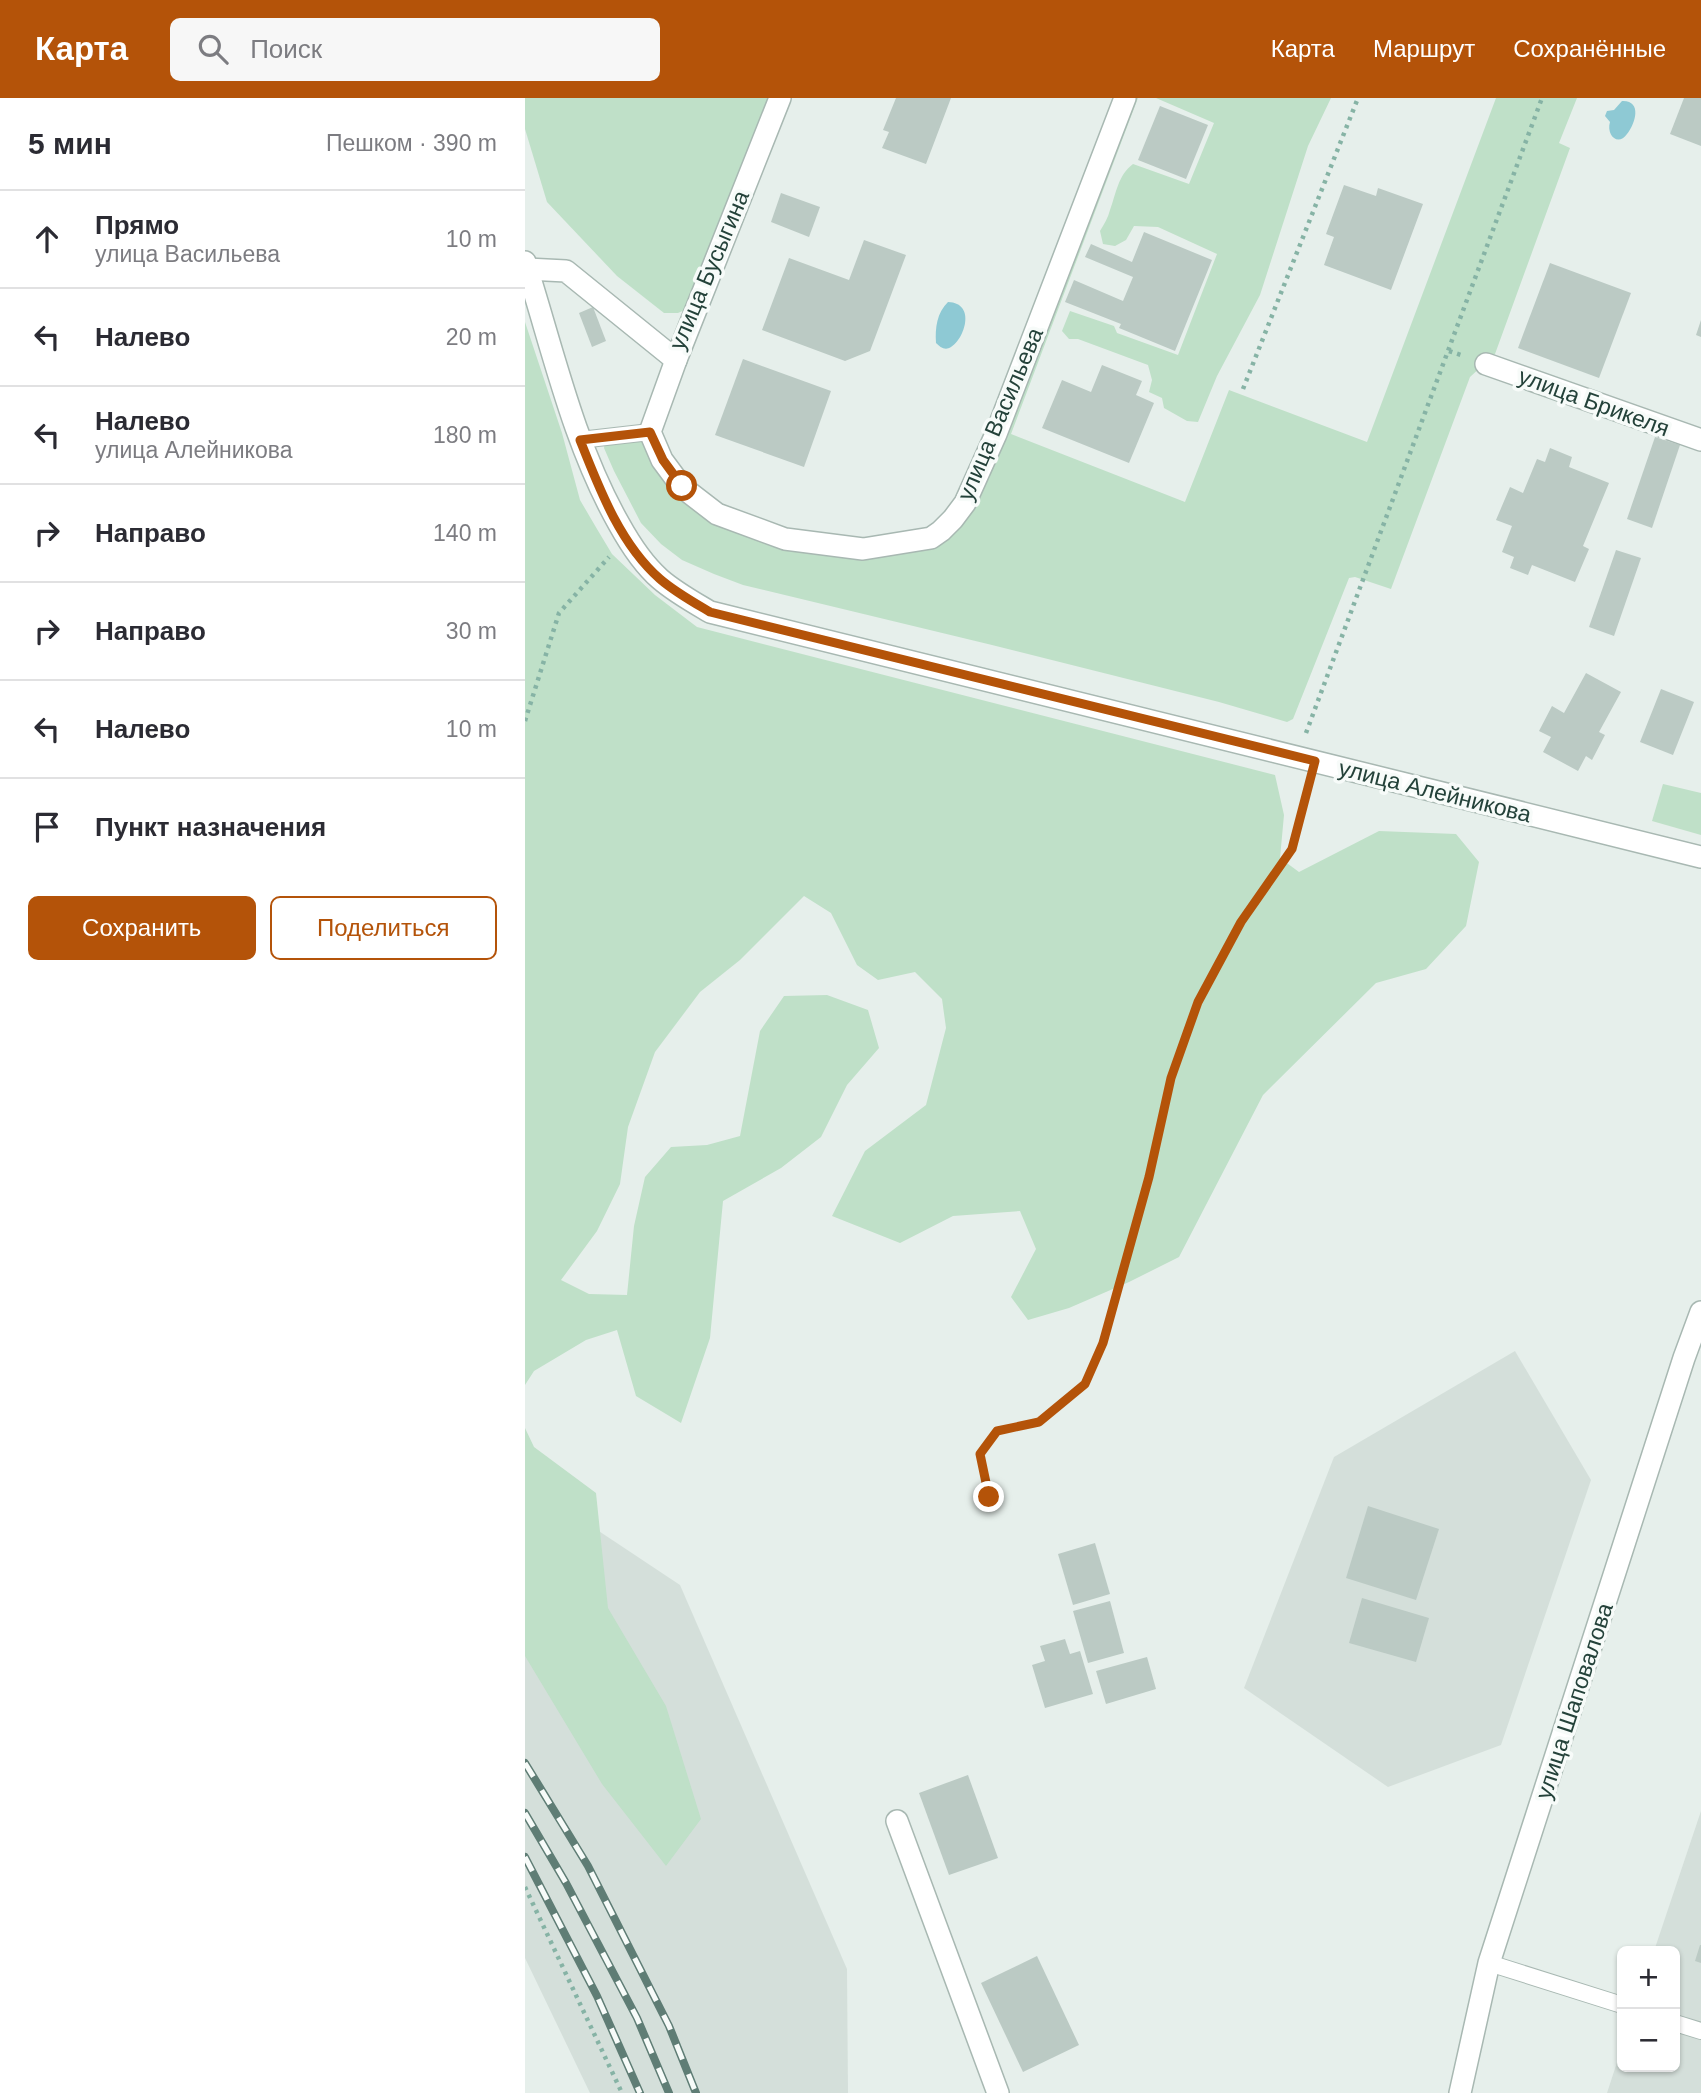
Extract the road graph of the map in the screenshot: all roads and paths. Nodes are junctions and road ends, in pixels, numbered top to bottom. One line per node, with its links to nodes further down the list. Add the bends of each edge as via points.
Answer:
1 (780, 98): 6 (street, улица Бусыгина)
2 (1125, 98): 9 (street, улица Васильева, via 981,470 959,511 931,538 863,549 785,539 717,514 682,486)
3 (1358, 98): 8 (path)
4 (1542, 98): 14 (path)
5 (526, 265): 6 (street, улица Бусыгина, via 566,271); 10 (street, улица Алейникова)
6 (676, 360): 9 (street)
7 (1486, 364): 11 (street, улица Брикеля)
8 (1243, 389)
9 (650, 432): 10 (lane)
10 (580, 440): 12 (street, улица Алейникова)
11 (1701, 440)
12 (628, 541): 13 (path, via 559,613); 14 (street, улица Алейникова, via 660,579 710,612)
13 (525, 721)
14 (1306, 759): 15 (street, улица Алейникова); 17 (path, via 1292,849 1241,922 1198,1002 1171,1078 1103,1343 1085,1384 1039,1422 997,1431 980,1454)
15 (1701, 858)
16 (1701, 1312): 20 (street, улица Шаповалова)
17 (989, 1497)
18 (897, 1821): 25 (street)
19 (525, 1887): 24 (path)
20 (1489, 1963): 21 (lane); 26 (street, улица Шаповалова)
21 (1617, 2004)
22 (1680, 2025): 23 (lane)
23 (1701, 2032)
24 (622, 2093)
25 (998, 2093)
26 (1459, 2093)

